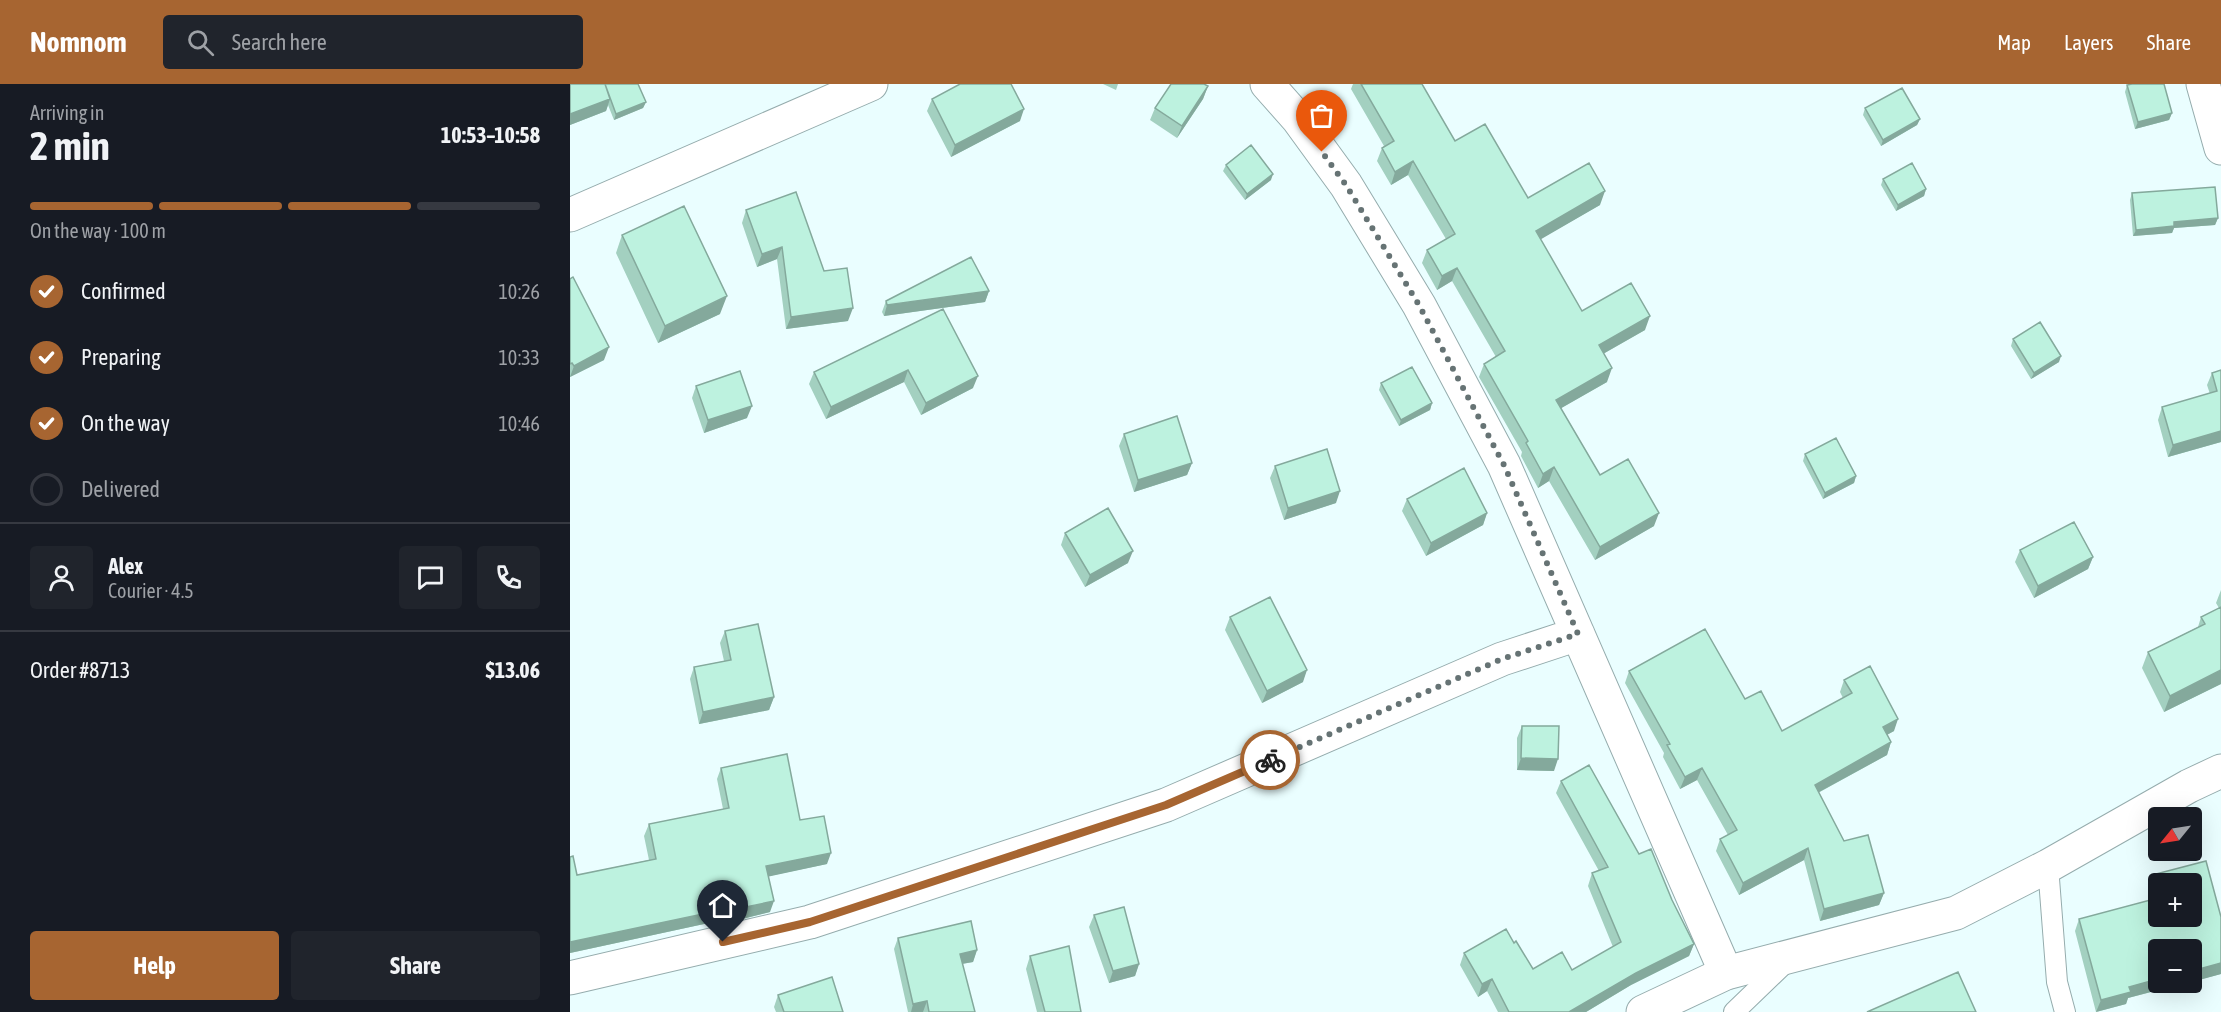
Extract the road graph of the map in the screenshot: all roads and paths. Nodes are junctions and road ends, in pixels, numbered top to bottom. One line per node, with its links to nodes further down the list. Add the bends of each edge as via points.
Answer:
1 (871, 84): 5 (street)
2 (1267, 84): 6 (street, via 1346,185 1419,305 1504,465)
3 (2203, 84): 4 (street)
4 (2221, 148)
5 (570, 215)
6 (1578, 634): 10 (street); 11 (street, via 1502,659 1166,805 810,922)
7 (2221, 771): 8 (street)
8 (2048, 866): 9 (street, via 1956,913); 14 (lane, via 2057,982)
9 (1794, 956): 10 (street); 13 (lane)
10 (1726, 973): 12 (street)
11 (570, 978)
12 (1643, 1012)
13 (1734, 1012)
14 (2065, 1012)

